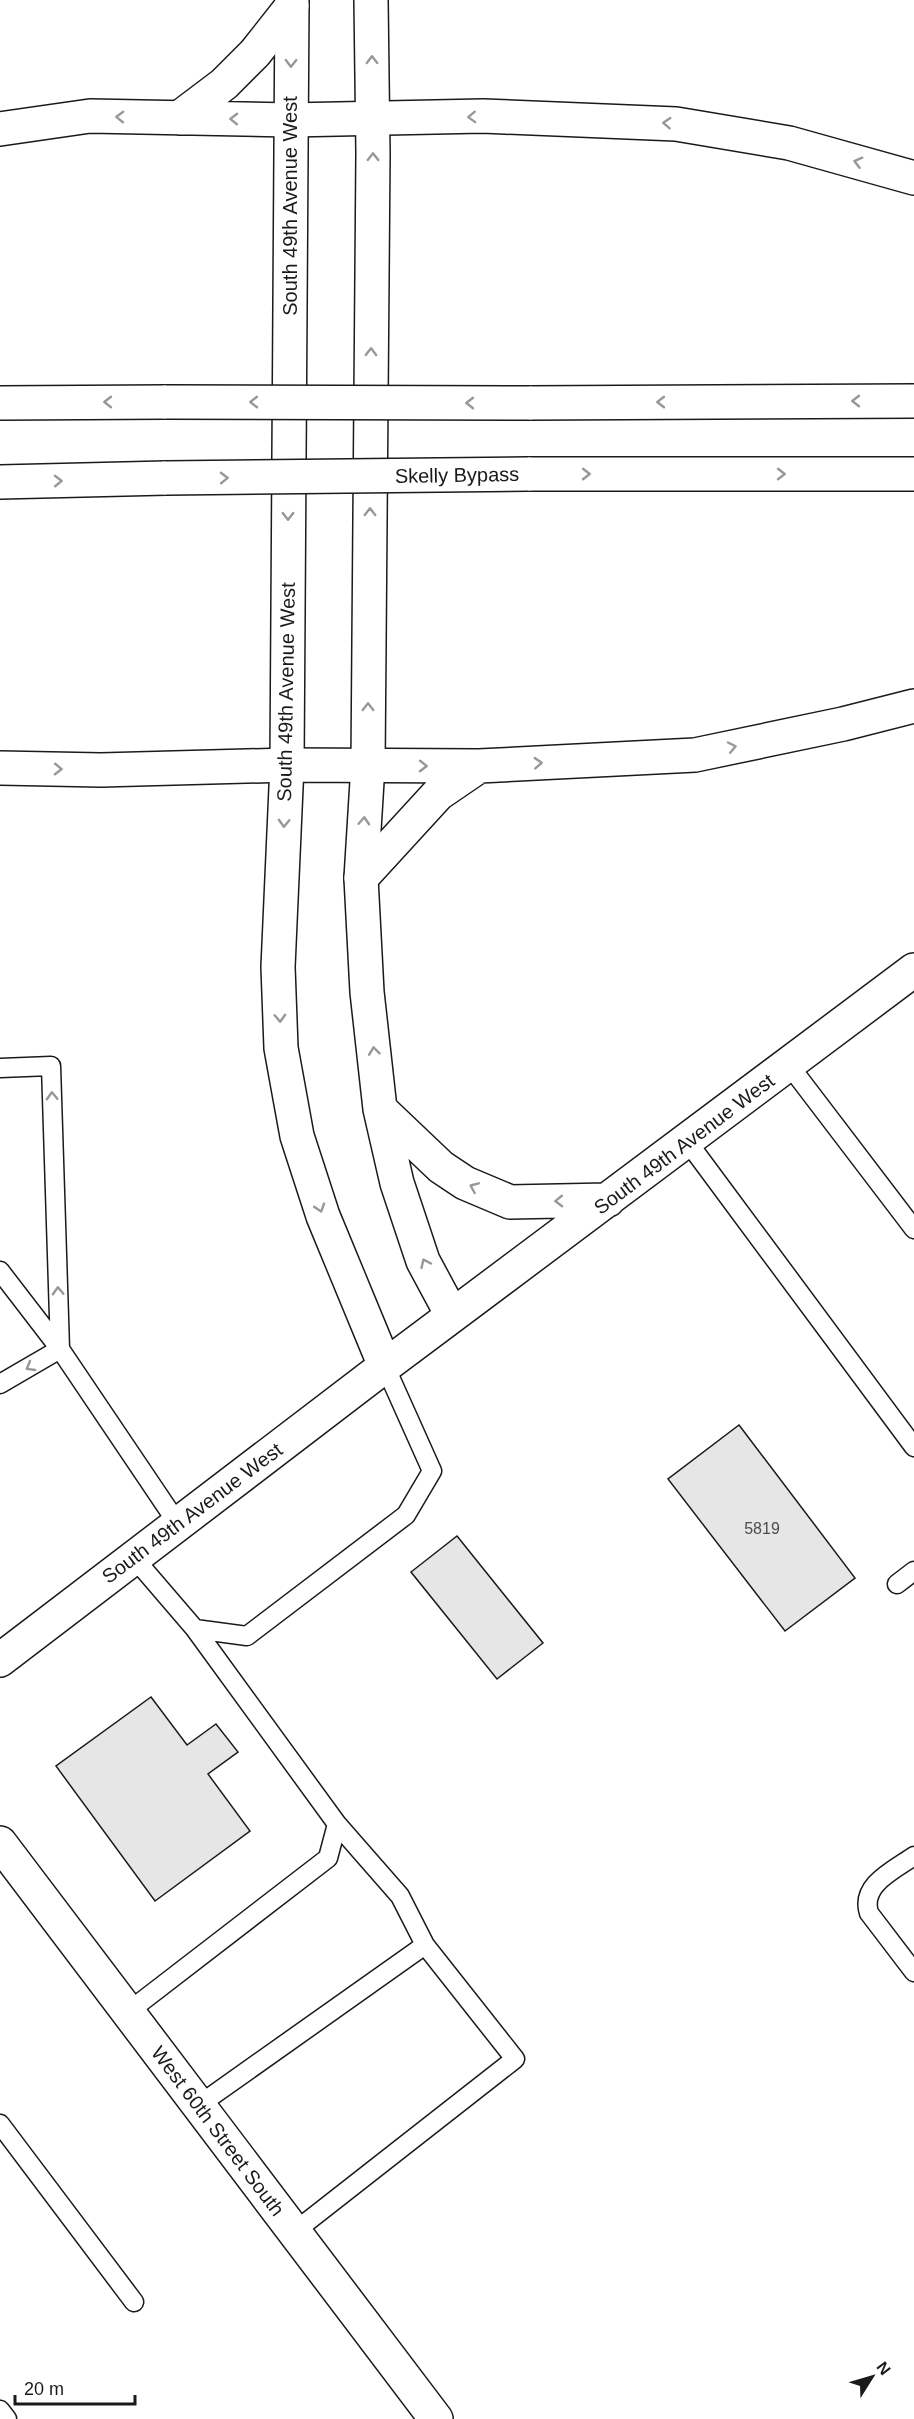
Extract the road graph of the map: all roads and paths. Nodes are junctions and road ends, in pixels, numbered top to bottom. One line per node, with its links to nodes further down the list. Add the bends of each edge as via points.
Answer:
1 (371, 0): 4 (main road, one-way to 1)
2 (292, 3): 3 (main road, via 247,61); 5 (main road, South 49th Avenue West, one-way to 5)
3 (179, 118): 5 (main road, one-way to 3); 6 (main road, one-way to 6, via 90,116)
4 (373, 119): 5 (main road); 7 (main road, one-way to 4, via 789,143 676,124 483,116); 14 (main road, one-way to 4)
5 (290, 120): 13 (main road, South 49th Avenue West, one-way to 13)
6 (0, 129)
7 (914, 178)
8 (914, 401): 9 (main road, one-way to 9, bridge)
9 (0, 403)
10 (914, 474): 11 (main road, Skelly Bypass, one-way to 10, bridge, via 528,474)
11 (0, 482)
12 (914, 706): 15 (main road, one-way to 12, via 695,755)
13 (287, 765): 14 (main road); 16 (main road, one-way to 13, via 101,770); 28 (main road, South 49th Avenue West, one-way to 28, via 278,967 281,1048 297,1136 310,1176 346,1276)
14 (368, 765): 15 (main road, one-way to 15); 17 (main road, one-way to 14)
15 (479, 766): 17 (main road, via 438,794)
16 (0, 768)
17 (361, 878): 21 (main road, one-way to 17, via 367,992)
18 (914, 970): 19 (main road, South 49th Avenue West)
19 (789, 1065): 22 (main road, South 49th Avenue West); 24 (lane)
20 (0, 1068): 27 (lane, one-way to 20, via 51,1066)
21 (380, 1109): 23 (main road, one-way to 21, via 510,1202 465,1183 441,1167); 26 (main road, one-way to 21, via 423,1261 397,1183)
22 (687, 1141): 23 (main road, South 49th Avenue West); 30 (lane)
23 (609, 1200): 26 (main road, South 49th Avenue West)
24 (914, 1229)
25 (0, 1271): 27 (lane)
26 (452, 1316): 28 (main road, South 49th Avenue West)
27 (60, 1349): 29 (lane, one-way to 29); 31 (lane)
28 (385, 1366): 31 (main road, South 49th Avenue West); 35 (lane, via 432,1471 406,1515 247,1636)
29 (0, 1384)
30 (914, 1447)
31 (178, 1524): 32 (main road, South 49th Avenue West)
32 (134, 1558): 35 (lane); 36 (main road, South 49th Avenue West)
33 (914, 1571): 34 (lane)
34 (897, 1584)
35 (195, 1629): 37 (lane)
36 (0, 1660)
37 (337, 1824): 40 (lane, via 400,1896); 42 (lane, via 328,1858)
38 (0, 1843): 42 (main road, West 60th Street South)
39 (914, 1856): 41 (lane, via 871,1887 866,1903 869,1913)
40 (425, 1945): 43 (lane); 45 (lane, via 515,2059)
41 (914, 1972)
42 (128, 2012): 43 (main road, West 60th Street South)
43 (199, 2105): 45 (main road, West 60th Street South)
44 (0, 2124): 46 (lane)
45 (294, 2232): 49 (main road, West 60th Street South)
46 (134, 2302)
47 (0, 2410): 48 (lane)
48 (6, 2419)
49 (436, 2419)

